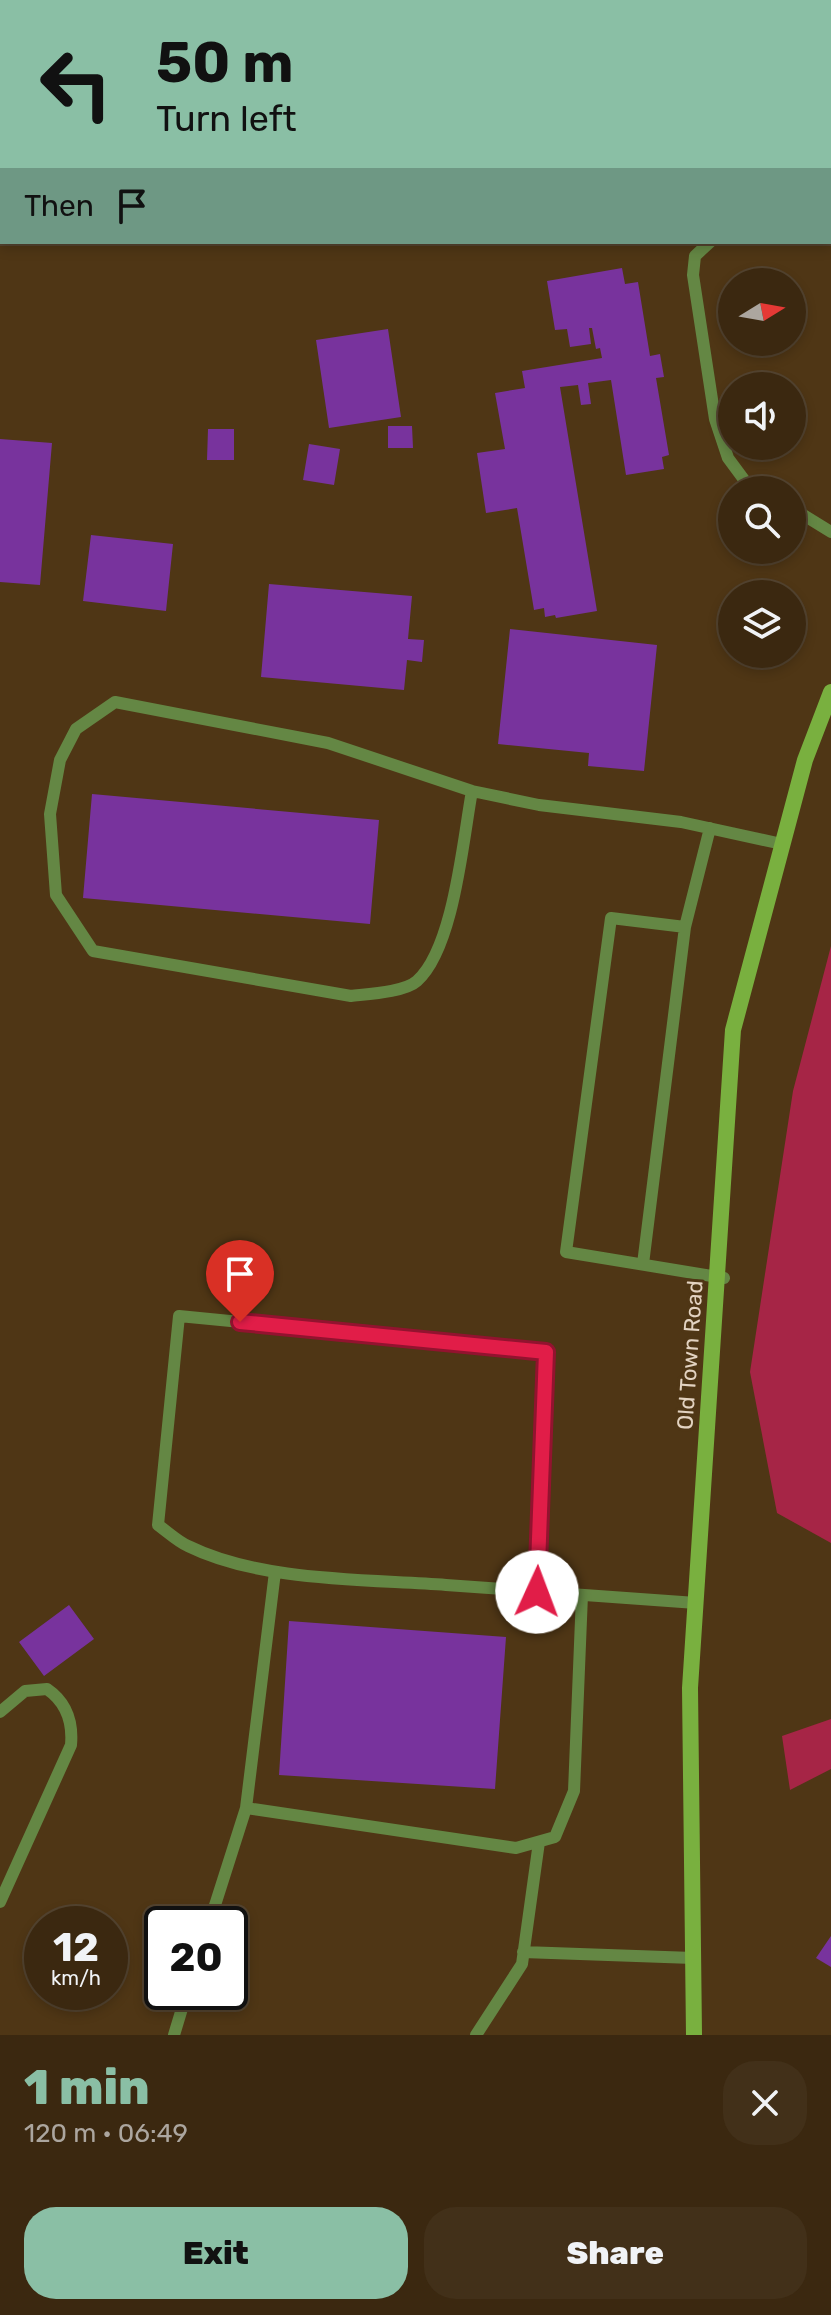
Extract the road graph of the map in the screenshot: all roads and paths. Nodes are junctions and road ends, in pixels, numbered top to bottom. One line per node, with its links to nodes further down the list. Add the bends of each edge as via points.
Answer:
1 (708, 244): 2 (lane, via 695,256 693,275 715,419 728,458)
2 (741, 476)
3 (806, 517): 4 (lane)
4 (831, 532)
5 (831, 692): 8 (main road, Old Town Road)
6 (472, 791): 6 (lane, via 328,743 115,702 76,729 60,760 50,814 56,895 93,951 351,996 389,991 416,983 445,933); 7 (lane)
7 (710, 828): 8 (lane); 9 (lane)
8 (782, 844): 11 (main road, Old Town Road, via 733,1030)
9 (685, 927): 10 (lane); 10 (lane, via 611,918 566,1252)
10 (643, 1264): 11 (lane)
11 (720, 1277): 15 (main road, Old Town Road)
12 (275, 1572): 13 (lane); 13 (lane, via 187,1545 158,1525 179,1316 546,1352); 17 (lane)
13 (537, 1592): 14 (lane)
14 (582, 1595): 15 (lane); 18 (lane, via 574,1791 555,1837)
15 (696, 1603): 22 (main road, Old Town Road, via 690,1688)
16 (0, 1712): 19 (lane, via 25,1691 47,1689 62,1704 72,1732 71,1745)
17 (246, 1808): 18 (lane, via 516,1848); 20 (lane)
18 (539, 1842): 21 (lane)
19 (0, 1902)
20 (215, 1906)
21 (523, 1952): 22 (lane); 25 (lane, via 522,1964)
22 (693, 1958): 26 (main road, Old Town Road)
23 (182, 2010): 24 (lane)
24 (174, 2035)
25 (476, 2035)
26 (694, 2035)

